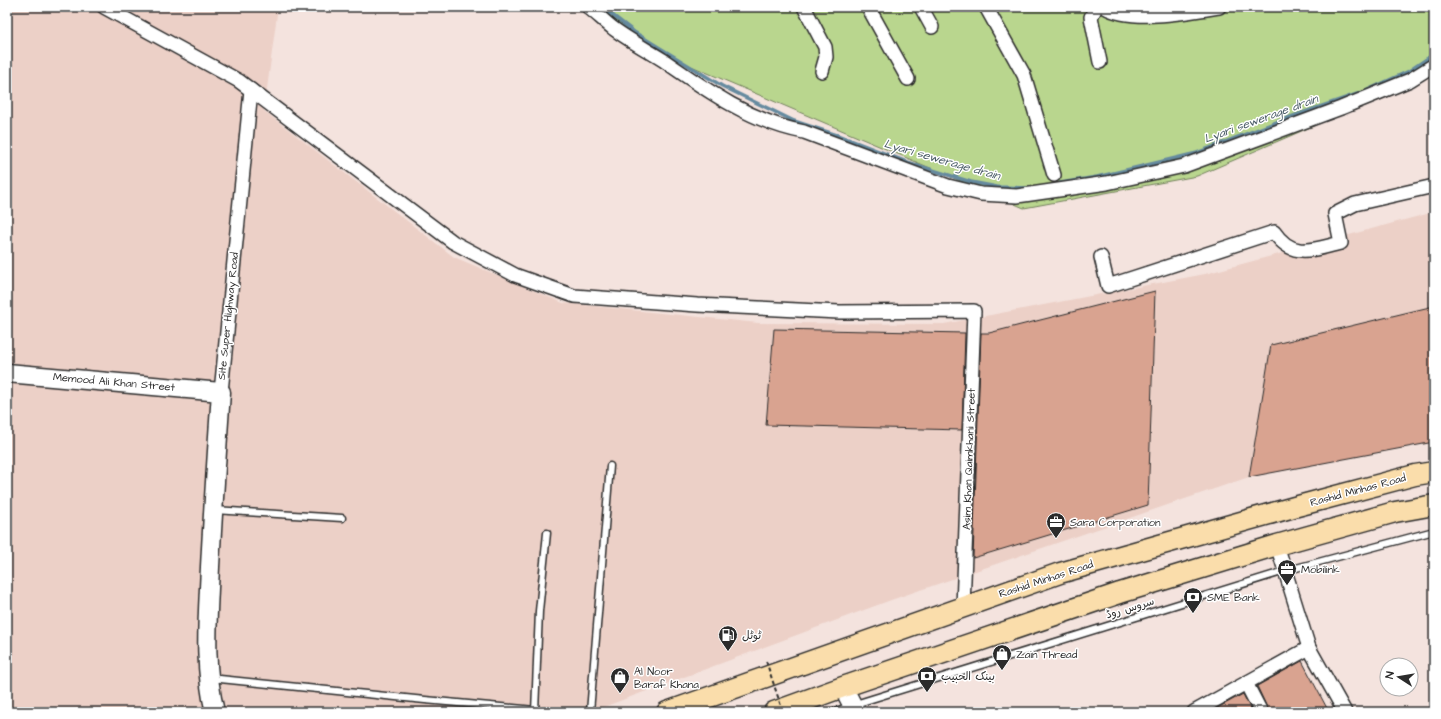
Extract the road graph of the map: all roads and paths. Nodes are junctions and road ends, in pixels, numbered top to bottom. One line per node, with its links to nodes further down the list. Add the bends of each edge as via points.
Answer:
1 (104, 7): 15 (street)
2 (588, 7): 12 (street, via 614,29 701,86 771,124 804,132 948,186 989,195 1017,196 1092,186 1184,166 1341,108 1410,80)
3 (804, 7): 13 (street, via 825,47 826,57)
4 (868, 7): 14 (street)
5 (921, 7): 10 (street)
6 (986, 7): 16 (street, via 1024,75)
7 (1096, 7): 11 (street, via 1091,17)
8 (1105, 7): 9 (street, via 1132,16 1184,13)
9 (1219, 7)
10 (932, 27)
11 (1100, 62)
12 (1434, 65)
13 (822, 71)
14 (908, 80)
15 (251, 90): 20 (street, Site Super Highway Road); 33 (street, Asim Khan Qaimkhani Street, via 453,242 515,275 574,296 839,312 974,311)
16 (1054, 175)
17 (1434, 186): 18 (street, via 1355,204 1335,214 1341,243 1305,250 1291,248 1281,242 1274,232 1108,286)
18 (1101, 257)
19 (7, 373): 20 (street, Memood Ali Khan Street)
20 (221, 392): 25 (street, Site Super Highway Road)
21 (610, 466): 42 (lane)
22 (1434, 469): 23 (main road, Rashid Minhas Road)
23 (1424, 474): 33 (main road, Rashid Minhas Road, via 1294,507 1060,573)
24 (1434, 505): 27 (main road)
25 (213, 510): 28 (lane); 41 (street, Site Super Highway Road, via 207,650)
26 (1434, 511): 27 (main road)
27 (1395, 512): 31 (main road)
28 (342, 518)
29 (1434, 531): 32 (lane, سروس روڈ)
30 (547, 533): 40 (lane, via 539,611)
31 (1277, 545): 32 (street); 38 (main road, via 1120,593)
32 (1284, 571): 34 (street); 39 (lane, سروس روڈ)
33 (963, 607): 43 (main road, Rashid Minhas Road)
34 (1309, 648): 37 (street); 49 (street)
35 (766, 661): 45 (path, bridge)
36 (220, 679): 40 (lane)
37 (1246, 683): 47 (street); 48 (street)
38 (844, 687): 39 (street); 44 (main road)
39 (854, 709): 46 (lane, سروس روڈ)
40 (535, 711)
41 (215, 712)
42 (590, 712)
43 (667, 712)
44 (774, 712)
45 (783, 712)
46 (834, 712)
47 (1194, 712)
48 (1261, 712)
49 (1345, 712)

